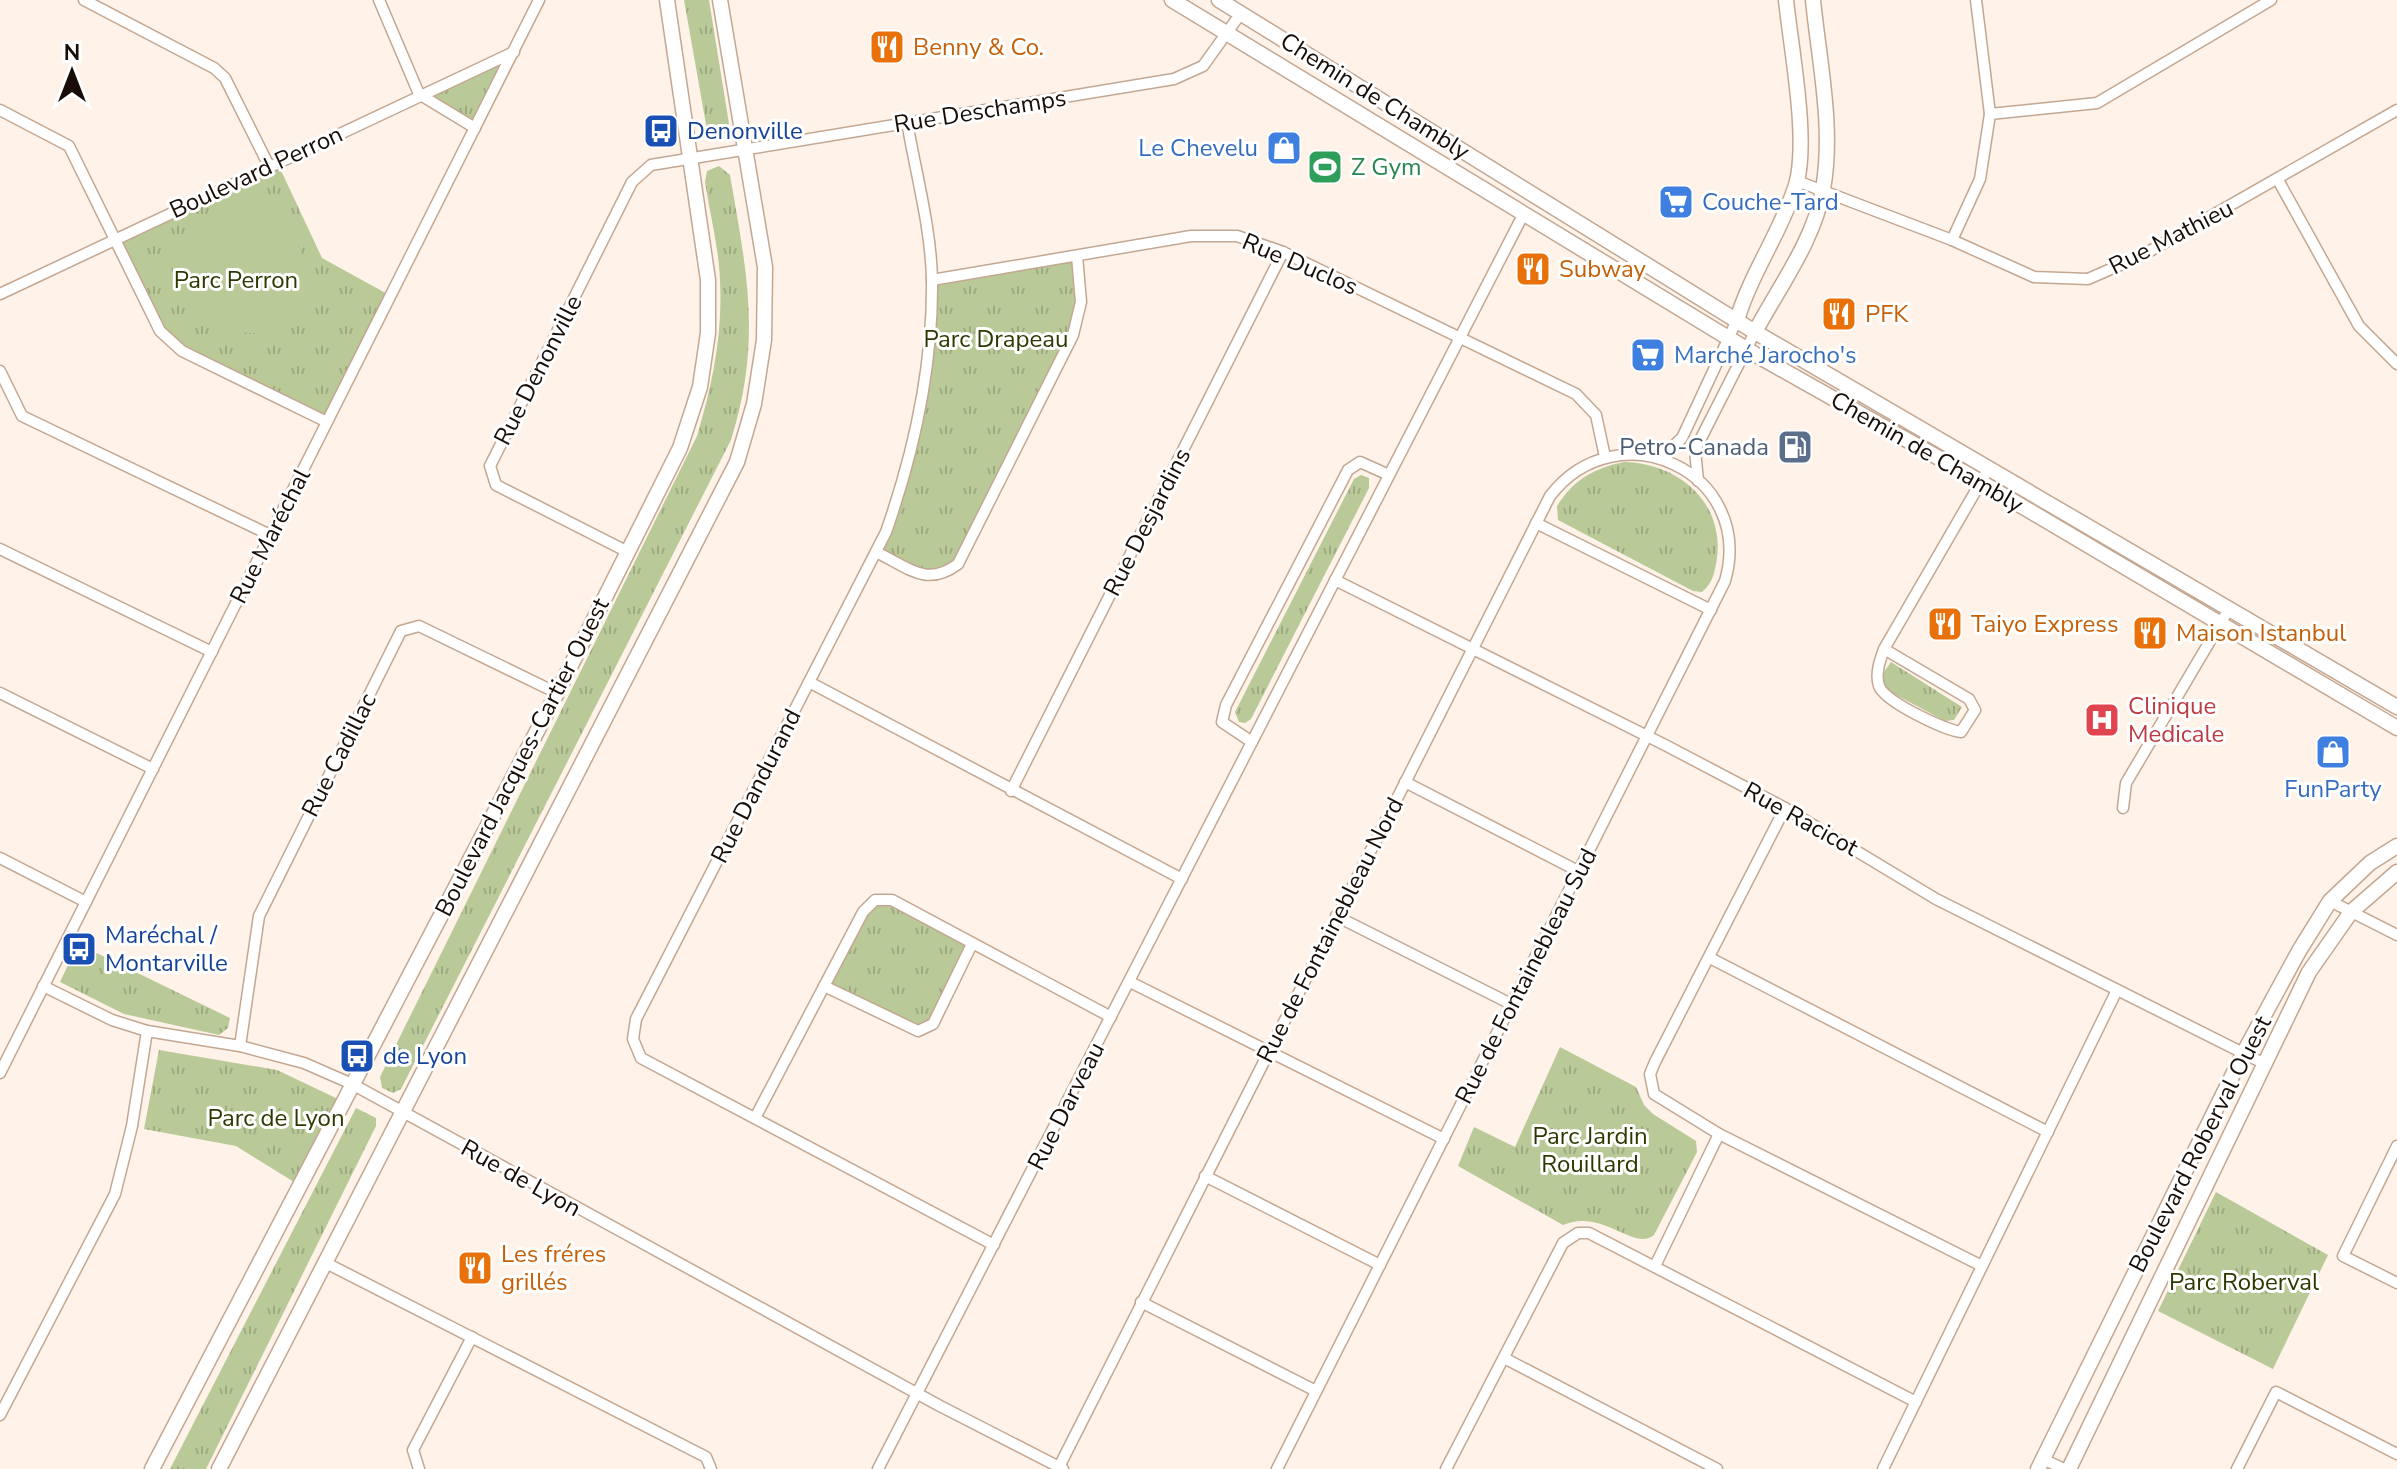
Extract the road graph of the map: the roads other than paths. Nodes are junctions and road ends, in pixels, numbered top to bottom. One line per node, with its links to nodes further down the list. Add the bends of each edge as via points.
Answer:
1 (84, 0): 23 (street, via 214,68 225,78)
2 (379, 0): 15 (street)
3 (539, 0): 14 (street, Rue Maréchal)
4 (667, 0): 22 (main road, Boulevard Jacques-Cartier Ouest)
5 (720, 0): 21 (main road)
6 (1172, 0): 13 (main road, Chemin de Chambly)
7 (1219, 0): 12 (main road, Chemin de Chambly)
8 (1786, 0): 25 (main road, via 1800,138)
9 (1813, 0): 26 (main road, via 1827,143)
10 (1976, 0): 18 (street)
11 (2271, 0): 18 (street, via 2097,103)
12 (1241, 13): 13 (street, Rue Deschamps); 34 (main road, Chemin de Chambly)
13 (1227, 33): 19 (street, Rue Deschamps, via 1203,66 1174,79); 27 (main road, Chemin de Chambly)
14 (514, 52): 15 (street, Boulevard Perron); 20 (street, Rue Maréchal)
15 (419, 94): 20 (street); 23 (street, Boulevard Perron)
16 (0, 110): 28 (street, via 69,146)
17 (2397, 110): 24 (street, Rue Mathieu)
18 (1990, 114): 29 (street, via 1980,179)
19 (907, 122): 21 (street, Rue Deschamps); 32 (street, Rue Dandurand)
20 (475, 128): 41 (street, Rue Maréchal)
21 (744, 150): 22 (street, Rue Deschamps); 96 (main road, via 765,267 764,340 754,404 737,462)
22 (689, 160): 50 (main road, Boulevard Jacques-Cartier Ouest, via 708,280 700,387 680,448); 50 (street, Rue Denonville, via 651,165 632,182 490,466 496,485)
23 (269, 166): 28 (street, Boulevard Perron)
24 (2278, 180): 29 (street, Rue Mathieu, via 2143,255 2088,279 2034,277); 39 (street, via 2359,326)
25 (1797, 181): 26 (street, Rue Mathieu); 34 (main road)
26 (1823, 191): 29 (street, Rue Mathieu); 35 (main road, via 1808,232)
27 (1523, 215): 36 (street, Rue Darveau); 37 (main road, Chemin de Chambly)
28 (117, 238): 33 (street, Boulevard Perron); 41 (street, via 160,331 182,351)
29 (1952, 240)
30 (1283, 252): 31 (street, Rue Duclos, via 1237,236 1191,236); 36 (street, Rue Duclos); 68 (street, Rue Desjardins)
31 (1077, 256): 32 (street, Rue Duclos); 51 (street, via 1081,302 1073,335 958,564 942,576 925,576)
32 (932, 280): 51 (street, Rue Dandurand, via 927,356 910,464)
33 (0, 294)
34 (1737, 320): 35 (main road, Chemin de Chambly); 37 (street)
35 (1755, 332): 38 (street); 45 (main road, Chemin de Chambly)
36 (1460, 337): 43 (street, Rue Duclos, via 1581,397 1596,415); 44 (street, Rue Darveau)
37 (1729, 338): 38 (main road, Chemin de Chambly); 42 (street, via 1682,438 1668,451)
38 (1746, 349): 45 (main road, Chemin de Chambly); 46 (street, via 1695,450)
39 (2397, 364)
40 (0, 371): 48 (street, via 22,416)
41 (327, 422): 48 (street, Rue Maréchal)
42 (1650, 455): 43 (street, Rue de Fontainebleau Nord); 46 (street)
43 (1605, 457): 47 (street, Rue de Fontainebleau Nord, via 1566,478)
44 (1389, 475): 52 (street, Rue Darveau); 65 (street, via 1360,462 1348,470 1222,712 1225,726)
45 (1985, 475): 53 (main road, Chemin de Chambly); 55 (main road, Chemin de Chambly); 57 (street)
46 (1698, 481): 54 (street, Rue de Fontainebleau Sud, via 1722,511 1729,542 1728,570)
47 (1536, 523): 54 (street); 56 (street, Rue de Fontainebleau Nord)
48 (270, 535): 58 (street, Rue Maréchal)
49 (0, 549): 58 (street)
50 (628, 552): 61 (main road, Boulevard Jacques-Cartier Ouest)
51 (876, 552): 59 (street, Rue Dandurand)
52 (1335, 580): 56 (street, Rue Racicot); 65 (street, Rue Darveau)
53 (2229, 609): 55 (street); 62 (main road, Chemin de Chambly)
54 (1711, 610): 64 (street, Rue de Fontainebleau Sud)
55 (2220, 626): 63 (main road, Chemin de Chambly); 70 (street, via 2126,783)
56 (1472, 648): 64 (street, Rue Racicot); 67 (street, Rue de Fontainebleau Nord)
57 (1884, 649): 57 (street, via 1878,680 1884,693 1946,730 1961,732 1975,710 1969,699)
58 (212, 652): 66 (street, Rue Maréchal)
59 (809, 682): 68 (street); 97 (street, Rue Dandurand, via 636,1019 633,1039 641,1058)
60 (0, 693): 66 (street)
61 (557, 693): 90 (street, Rue Cadillac, via 419,626 401,631 259,916); 95 (main road, Boulevard Jacques-Cartier Ouest)
62 (2397, 707)
63 (2397, 728)
64 (1647, 736): 69 (street, Rue Racicot); 73 (street, Rue de Fontainebleau Sud)
65 (1252, 742): 75 (street, Rue Darveau)
66 (153, 769): 77 (street, Rue Maréchal)
67 (1405, 782): 73 (street); 79 (street, Rue de Fontainebleau Nord)
68 (1011, 791): 75 (street)
69 (1785, 808): 82 (street); 86 (street, Rue Racicot, via 1936,899)
70 (2123, 808)
71 (2397, 846): 76 (main road, Boulevard Roberval Ouest)
72 (0, 858): 77 (street)
73 (1578, 871): 87 (street, Rue de Fontainebleau Sud)
74 (2397, 872): 78 (main road, Boulevard Roberval Ouest)
75 (1182, 879): 83 (street, Rue Darveau)
76 (2330, 901): 78 (street); 92 (main road, Boulevard Roberval Ouest)
77 (86, 902): 84 (street, Rue Maréchal)
78 (2351, 912): 80 (street); 93 (main road, Boulevard Roberval Ouest, via 2309,972)
79 (1336, 916): 87 (street); 91 (street, Rue de Fontainebleau Nord)
80 (2397, 935)
81 (972, 944): 85 (street, via 892,900 875,900 863,912); 85 (street, via 933,1024 918,1031); 88 (street)
82 (1710, 958): 98 (street); 99 (street, via 1655,1062 1650,1084 1661,1101)
83 (1130, 982): 88 (street, Rue Darveau); 91 (street)
84 (43, 986): 89 (street, Rue de Lyon); 94 (street, Rue Maréchal)
85 (824, 986): 97 (street)
86 (2117, 990): 92 (street, Rue Racicot); 98 (street)
87 (1511, 1004): 100 (street, Rue de Fontainebleau Sud)
88 (1111, 1017): 103 (street, Rue Darveau)
89 (147, 1031): 90 (street, Rue de Lyon); 115 (street, via 115,1194)
90 (240, 1046): 95 (street, Rue de Lyon, via 304,1063)
91 (1269, 1051): 100 (street); 102 (street, Rue de Fontainebleau Nord)
92 (2243, 1054): 93 (street, Rue Racicot); 117 (main road, Boulevard Roberval Ouest)
93 (2265, 1064): 128 (main road, Boulevard Roberval Ouest)
94 (0, 1073)
95 (352, 1084): 96 (street, Rue de Lyon); 119 (main road, Boulevard Jacques-Cartier Ouest)
96 (403, 1114): 104 (main road); 113 (street, Rue de Lyon)
97 (755, 1118): 103 (street, Rue Dandurand)
98 (2048, 1132): 107 (street)
99 (1719, 1134): 106 (street); 107 (street)
100 (1444, 1139): 105 (street, Rue de Fontainebleau Sud)
101 (2397, 1146): 108 (street, via 2343,1256)
102 (1205, 1176): 105 (street); 109 (street, Rue de Fontainebleau Nord)
103 (994, 1245): 113 (street, Rue Darveau)
104 (326, 1263): 110 (street); 120 (main road)
105 (1380, 1265): 112 (street, Rue de Fontainebleau Sud)
106 (1655, 1266): 111 (street, via 1589,1233 1569,1237); 114 (street)
107 (1982, 1266): 114 (street)
108 (2397, 1283)
109 (1141, 1302): 112 (street); 118 (street, Rue de Fontainebleau Nord)
110 (472, 1337): 121 (street, via 413,1450); 122 (street, via 706,1457)
111 (1504, 1358): 125 (street); 126 (street)
112 (1316, 1391): 124 (street, Rue de Fontainebleau Sud)
113 (919, 1394): 118 (street, Rue de Lyon); 123 (street, Rue Darveau)
114 (1916, 1402): 127 (street)
115 (0, 1415)
116 (2397, 1454): 129 (street, via 2276,1392)
117 (2041, 1464): 128 (street)
118 (1061, 1468)
119 (152, 1469)
120 (219, 1469)
121 (419, 1469)
122 (711, 1469)
123 (878, 1469)
124 (1277, 1469)
125 (1446, 1469)
126 (1717, 1469)
127 (1883, 1469)
128 (2067, 1469)
129 (2237, 1469)

